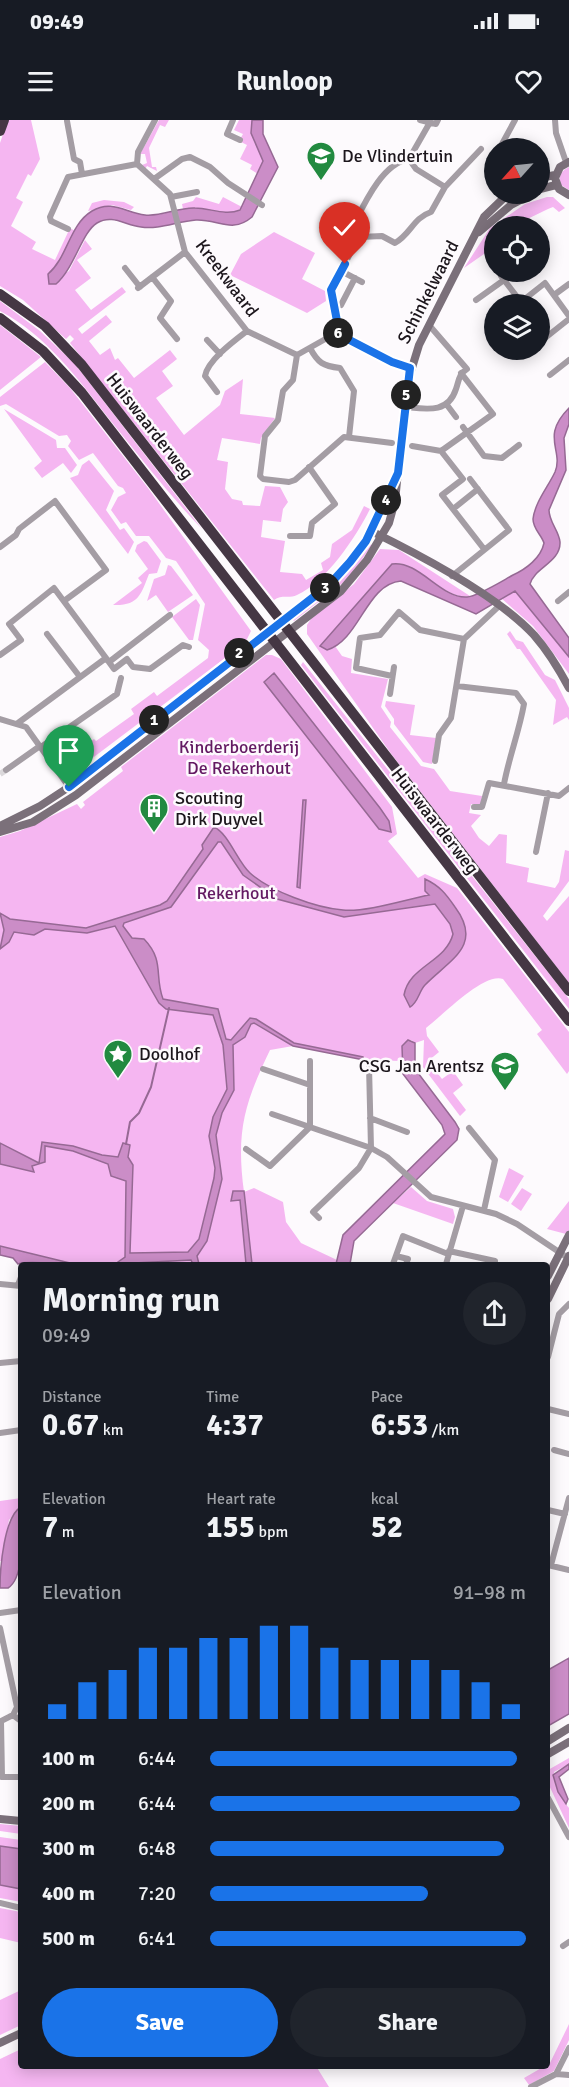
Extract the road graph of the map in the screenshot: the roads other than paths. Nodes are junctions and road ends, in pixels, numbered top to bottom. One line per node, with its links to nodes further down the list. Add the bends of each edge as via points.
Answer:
1 (4, 120): 10 (highway)
2 (155, 120): 16 (street, via 138,152)
3 (233, 120): 12 (street, via 227,134)
4 (420, 120): 9 (street)
5 (438, 120): 9 (street)
6 (515, 120): 11 (street)
7 (555, 120): 15 (street)
8 (67, 121): 17 (street, via 74,159 80,162)
9 (429, 124): 14 (street)
10 (0, 131)
11 (505, 138)
12 (240, 140)
13 (480, 150): 23 (street)
14 (409, 159): 23 (street, via 416,169); 32 (street, via 388,169 373,188 354,224 363,229)
15 (567, 162): 18 (street)
16 (137, 164): 17 (street); 20 (street)
17 (82, 174): 30 (street, via 68,177 51,213 51,221)
18 (555, 175): 19 (street); 21 (street)
19 (550, 176)
20 (153, 179): 26 (street); 27 (street, via 190,157)
21 (556, 185): 22 (street); 25 (street)
22 (550, 186)
23 (445, 187): 32 (street, via 431,212 418,216 396,243 382,237)
24 (197, 192): 26 (street)
25 (569, 195)
26 (171, 197): 33 (street, Kreekwaard)
27 (262, 204)
28 (498, 204): 31 (street, Schinkelwaard, via 484,217)
29 (513, 204): 31 (street, Schinkelwaard)
30 (68, 229)
31 (476, 234): 46 (street, Schinkelwaard)
32 (360, 237): 35 (street)
33 (185, 252): 36 (street); 47 (street, Kreekwaard)
34 (125, 268): 36 (street, via 139,287)
35 (341, 271): 37 (street); 48 (street, via 331,290)
36 (153, 277): 50 (street, via 171,301 160,318)
37 (355, 278): 38 (street); 43 (street)
38 (362, 282)
39 (569, 284): 41 (street)
40 (0, 294): 85 (highway, Huiswaarderweg, via 45,326 82,365)
41 (554, 295): 42 (street, via 545,283 521,302 503,278); 45 (street)
42 (476, 300)
43 (341, 305)
44 (0, 318): 86 (highway, Huiswaarderweg, via 43,351 82,393)
45 (569, 318): 49 (street)
46 (429, 325): 56 (street, Schinkelwaard); 57 (street, via 467,369)
47 (247, 331): 53 (street); 54 (street, Kreekwaard)
48 (336, 333): 52 (street); 56 (street)
49 (550, 334)
50 (177, 339)
51 (207, 340): 53 (street)
52 (310, 348): 54 (street); 64 (street, via 318,362 340,368 354,391)
53 (220, 354): 59 (street, via 206,369 205,376)
54 (297, 355): 69 (street, via 293,380 283,391 278,420 265,436 260,476 289,482)
55 (569, 360): 58 (street)
56 (410, 368): 61 (street, Schinkelwaard)
57 (461, 373): 60 (street); 63 (street, via 493,414)
58 (550, 375)
59 (217, 392)
60 (447, 405): 61 (street, via 429,409); 62 (street)
61 (405, 407): 70 (street, Schinkelwaard)
62 (456, 417)
63 (465, 430): 66 (street, via 484,456 502,458); 68 (street)
64 (349, 437): 65 (street); 69 (street)
65 (392, 443)
66 (519, 445)
67 (412, 446): 68 (street)
68 (441, 451): 71 (street)
69 (309, 467): 75 (street, via 335,504 312,522 310,536)
70 (398, 473): 74 (street, Schinkelwaard); 76 (street, Schinkelwaard, via 395,501)
71 (466, 479): 72 (street); 73 (street, via 442,495)
72 (478, 489): 73 (street); 78 (street, via 509,530)
73 (453, 509): 78 (street)
74 (371, 531): 76 (street); 85 (street, Schinkelwaard, via 337,577)
75 (290, 536)
76 (382, 537): 79 (street); 87 (street, Schinkelwaard, via 349,584)
77 (0, 547): 81 (street, via 55,501 106,570)
78 (484, 549): 79 (street)
79 (452, 576): 83 (street)
80 (569, 592): 82 (street)
81 (64, 601): 92 (street, via 54,588 9,624 21,640); 93 (street)
82 (558, 601)
83 (498, 605): 89 (street); 99 (street, via 534,636)
84 (170, 615): 93 (street)
85 (281, 621): 86 (street); 87 (highway, Huiswaarderweg)
86 (267, 632): 90 (highway, Huiswaarderweg); 107 (street)
87 (289, 632): 90 (street); 119 (highway, Huiswaarderweg)
88 (47, 634): 96 (street)
89 (464, 639): 95 (street, via 420,630 399,612 380,635 360,638 356,668); 98 (street)
90 (275, 642): 110 (street); 111 (highway, Huiswaarderweg)
91 (189, 647): 93 (street, via 183,645 150,669 133,666 127,659 114,669)
92 (0, 655)
93 (107, 660): 96 (street)
94 (394, 667): 95 (street)
95 (392, 676): 100 (street)
96 (80, 677): 102 (street)
97 (122, 678): 103 (street, via 117,694)
98 (457, 686): 104 (street, via 451,718 439,735); 106 (street, via 516,693 524,704)
99 (569, 688)
100 (390, 694)
101 (0, 719): 102 (street)
102 (18, 723): 103 (street, via 26,726)
103 (40, 747): 105 (street); 107 (street)
104 (435, 761)
105 (8, 768)
106 (504, 784): 109 (street); 112 (street, via 489,783 482,807)
107 (69, 787): 110 (street); 114 (street)
108 (569, 789): 109 (street, via 559,796)
109 (548, 793): 116 (street)
110 (75, 795): 115 (street, via 42,818)
111 (397, 800): 113 (highway); 118 (highway, Huiswaarderweg)
112 (474, 807)
113 (397, 815)
114 (0, 826)
115 (0, 832)
116 (536, 852)
117 (446, 875): 118 (highway)
118 (464, 884): 120 (highway, Huiswaarderweg)
119 (569, 991)
120 (569, 1021)
121 (310, 1062): 124 (street)
122 (369, 1066): 126 (street)
123 (263, 1069): 124 (street)
124 (310, 1085): 127 (street)
125 (272, 1114): 127 (street)
126 (370, 1118): 129 (street); 130 (street)
127 (310, 1127): 130 (street); 131 (street, via 270,1166)
128 (469, 1128): 133 (street, via 495,1160)
129 (407, 1132)
130 (371, 1148): 132 (street, via 387,1157 431,1197); 134 (street, via 359,1168 313,1212)
131 (246, 1149)
132 (463, 1206): 133 (street); 136 (street)
133 (484, 1210): 137 (street, via 517,1224)
134 (319, 1218)
135 (569, 1235): 137 (street)
136 (449, 1252): 138 (street, via 403,1236); 142 (street); 143 (street)
137 (558, 1252): 139 (street); 144 (street)
138 (396, 1256): 140 (street); 141 (street, via 408,1259)
139 (568, 1257): 147 (street)
140 (394, 1262)
141 (407, 1262)
142 (446, 1262)
143 (495, 1262)
144 (550, 1271)
145 (0, 1284): 146 (street)
146 (18, 1286)
147 (550, 1295)
148 (569, 1304): 149 (street, via 559,1314)
149 (550, 1349)
150 (18, 1361): 151 (street)
151 (0, 1364)
152 (550, 1409): 153 (street)
153 (569, 1414)
154 (18, 1430): 155 (street)
155 (0, 1433)
156 (554, 1450): 157 (street)
157 (569, 1454)
158 (569, 1498): 160 (street)
159 (550, 1510): 160 (street)
160 (565, 1514): 161 (street)
161 (550, 1562)
162 (550, 1565): 163 (street)
163 (569, 1570)
164 (18, 1610): 165 (street)
165 (0, 1613)
166 (0, 1628): 167 (street, via 17,1707)
167 (13, 1715): 168 (street); 169 (street)
168 (18, 1719)
169 (1, 1720): 174 (street, via 2,1777)
170 (569, 1728): 171 (street)
171 (550, 1739)
172 (569, 1742): 173 (street)
173 (550, 1753)
174 (18, 1777)
175 (550, 1802): 178 (street)
176 (0, 1819): 177 (street)
177 (18, 1821)
178 (569, 1837)
179 (0, 1903): 180 (street)
180 (18, 1907)
181 (18, 2034): 182 (street)
182 (0, 2043)
183 (569, 2049): 184 (street)
184 (556, 2074): 185 (street); 186 (street)
185 (569, 2075)
186 (531, 2087)

